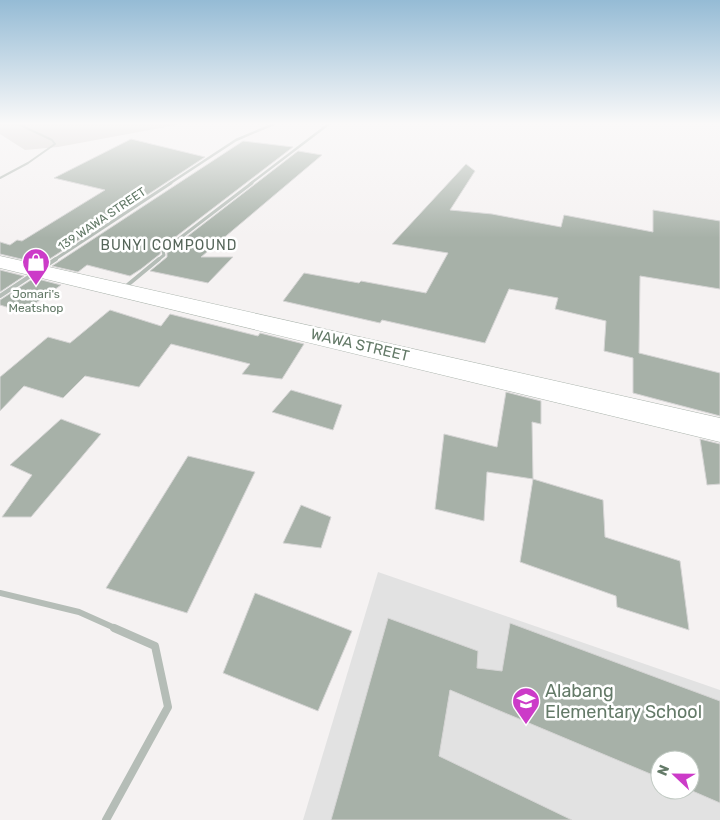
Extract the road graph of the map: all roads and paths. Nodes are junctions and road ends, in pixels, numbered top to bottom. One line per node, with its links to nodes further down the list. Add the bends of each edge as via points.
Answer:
1 (29, 161): 4 (lane)
2 (204, 161): 6 (street, 139 WAWA STREET)
3 (280, 161): 7 (street, via 163,251 164,255)
4 (0, 178)
5 (0, 262): 6 (main road, WAWA STREET)
6 (40, 270): 7 (main road, WAWA STREET); 8 (street, 139 WAWA STREET)
7 (123, 289): 9 (main road, WAWA STREET)
8 (0, 296)
9 (720, 430)
10 (0, 593): 11 (street, via 79,612 155,646 168,707)
11 (106, 820)

